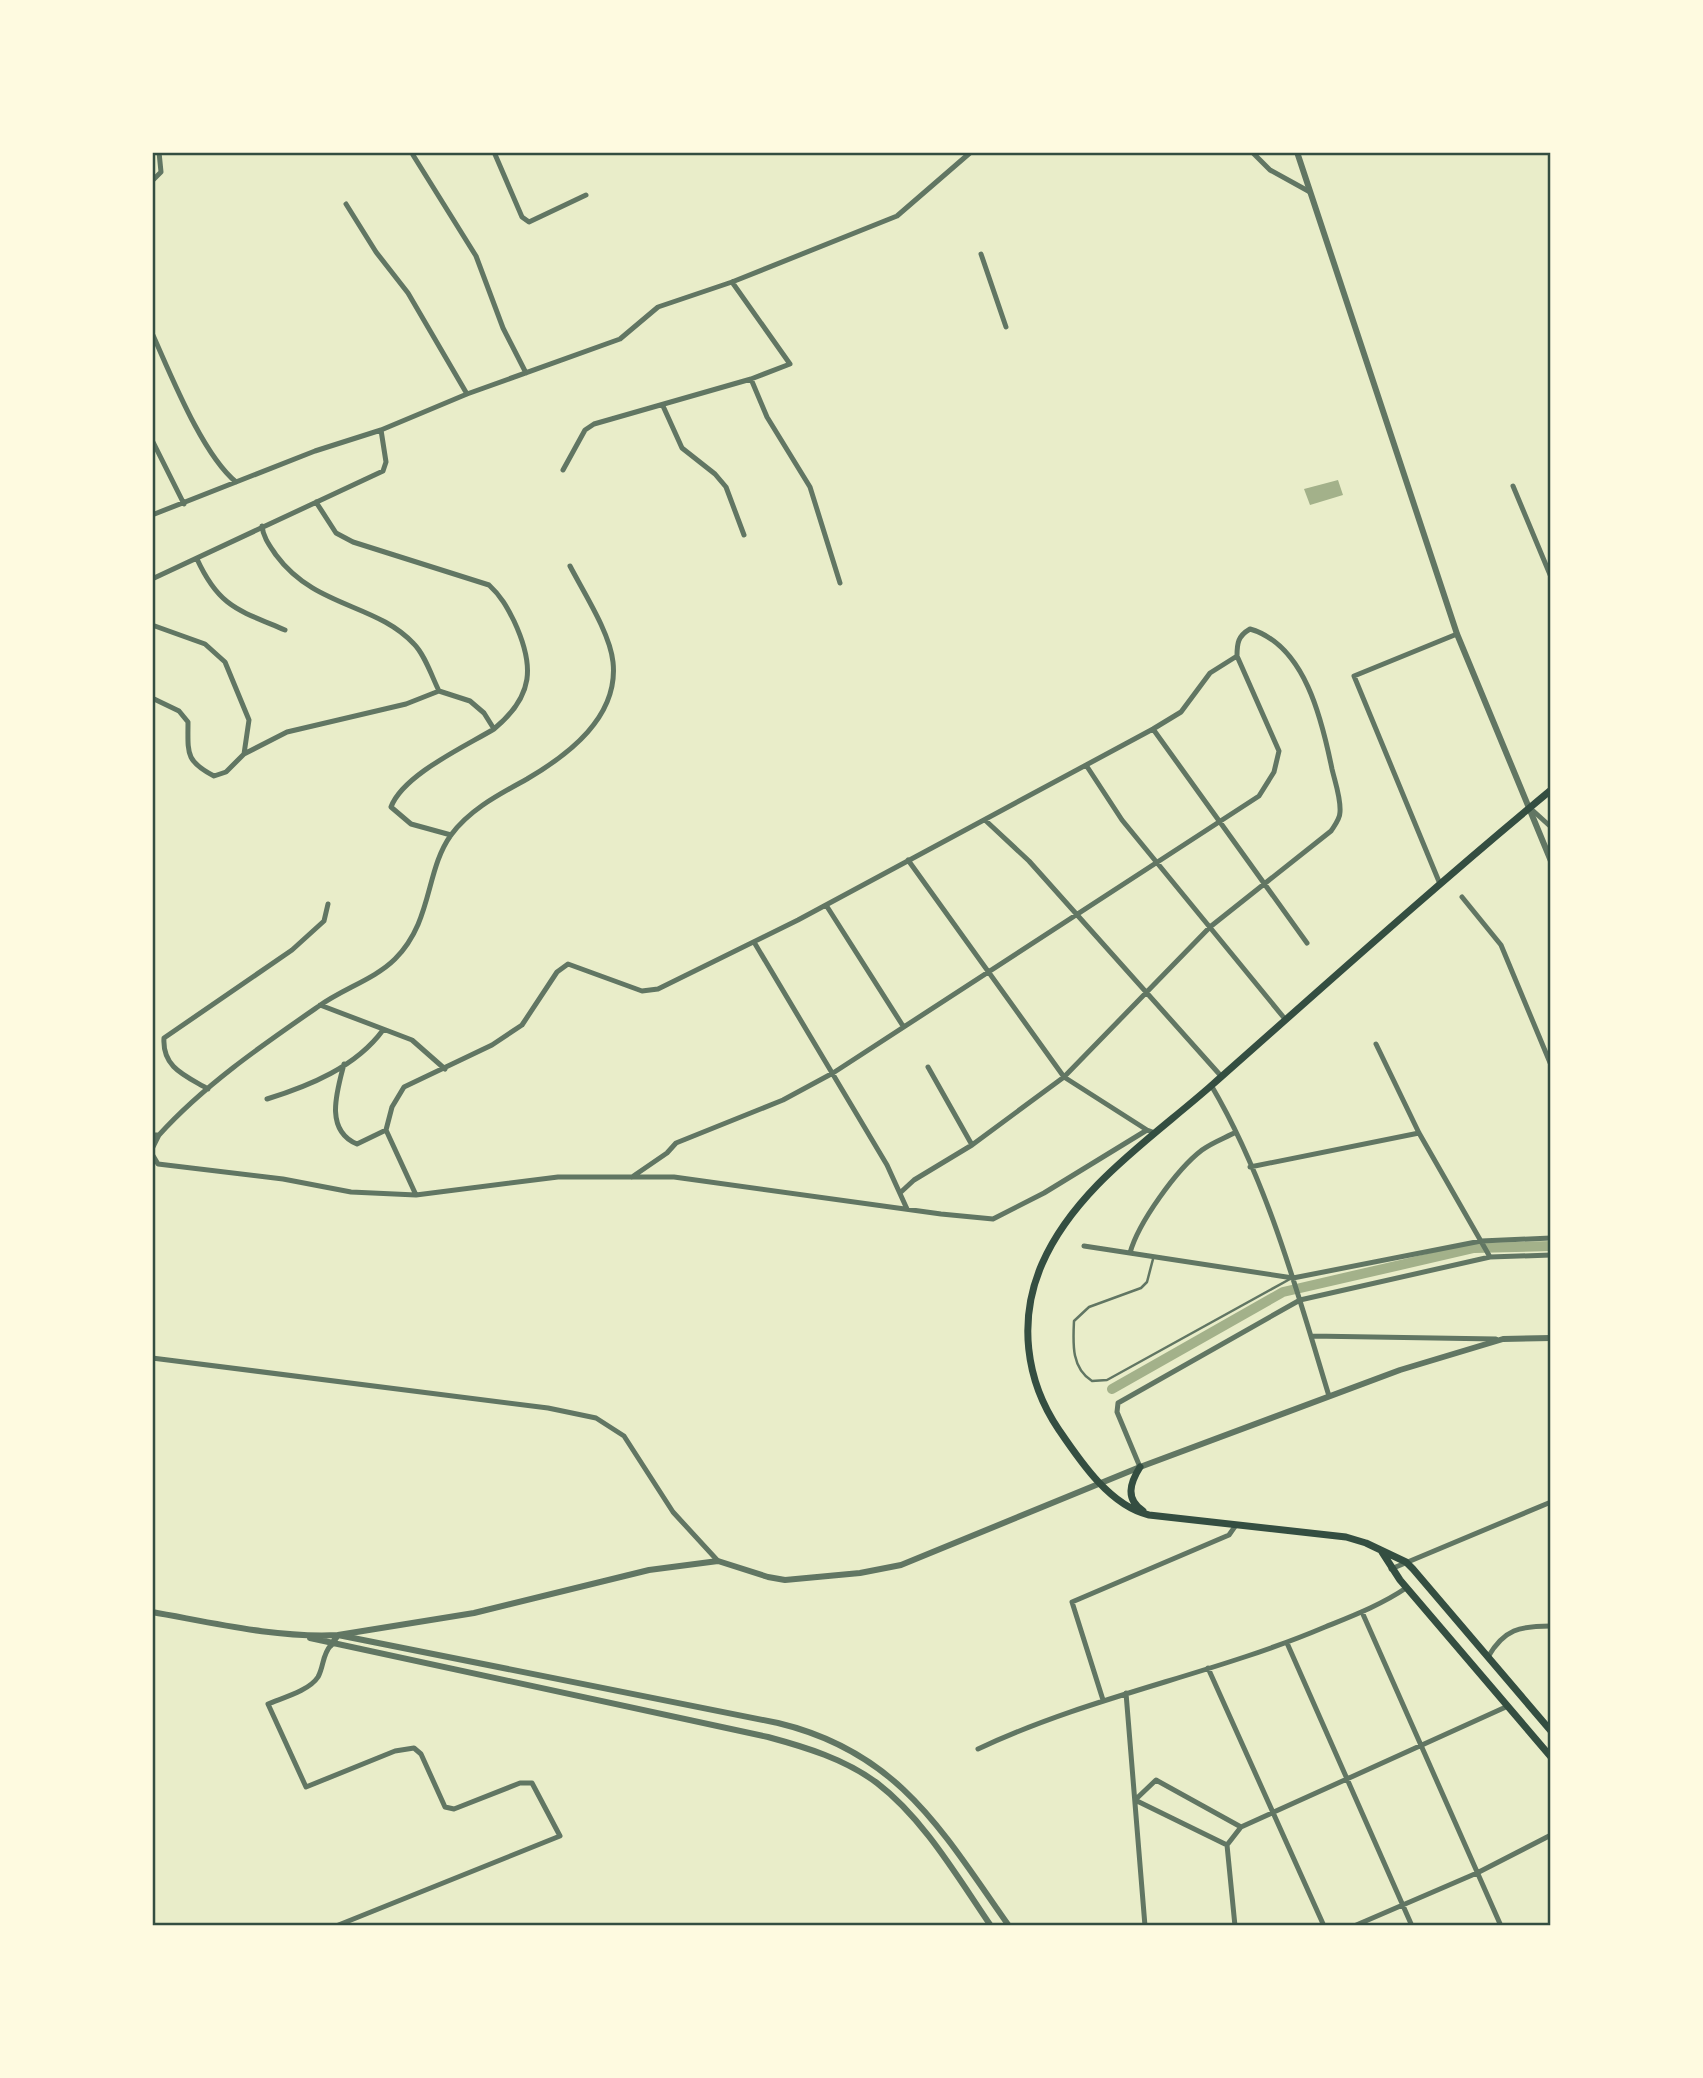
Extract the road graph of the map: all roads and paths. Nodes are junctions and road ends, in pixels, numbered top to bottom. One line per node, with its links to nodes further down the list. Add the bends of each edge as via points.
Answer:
1 (159, 152): 7 (street, via 161,172)
2 (494, 152): 9 (street, via 528,222)
3 (971, 152): 12 (street, via 897,216)
4 (1252, 152): 8 (street, via 1270,170)
5 (1297, 152): 8 (street)
6 (413, 155): 15 (street, via 476,256)
7 (152, 181)
8 (1310, 192): 36 (street)
9 (586, 195)
10 (346, 204): 17 (street, via 408,293)
11 (981, 254): 13 (street)
12 (732, 282): 15 (street, via 658,307 620,339); 16 (street, via 790,364)
13 (1006, 327)
14 (152, 333): 22 (street, via 222,470)
15 (526, 373): 17 (street)
16 (751, 379): 18 (street); 33 (street, via 767,417 810,487)
17 (467, 394): 19 (street)
18 (663, 406): 21 (street, via 594,424 585,430); 28 (street, via 682,448 726,487)
19 (380, 430): 22 (street); 24 (street, via 386,462 383,471)
20 (152, 440): 25 (street)
21 (563, 470)
22 (236, 482): 25 (street)
23 (1513, 486): 31 (street)
24 (316, 502): 27 (street); 40 (street, via 337,533 353,542 489,586 501,595 526,647 529,664 514,712)
25 (184, 504): 26 (street)
26 (152, 515)
27 (262, 526): 29 (street); 38 (street, via 286,568 323,596 383,621 415,644)
28 (744, 535)
29 (197, 559): 32 (street); 35 (street, via 222,600)
30 (570, 566): 49 (street, via 613,660 613,681 599,717 583,740 559,760 486,802)
31 (1551, 577)
32 (152, 579)
33 (840, 583)
34 (152, 625): 42 (street, via 205,644 225,662 249,720)
35 (285, 630)
36 (1457, 634): 45 (street); 54 (street, via 1354,676)
37 (1237, 656): 41 (street, via 1210,673 1181,712); 47 (street, via 1279,751 1274,772 1259,796); 53 (street, via 1237,643 1250,629 1268,637 1293,662 1310,691 1339,804 1338,821 1331,831)
38 (439, 691): 40 (street, via 470,701); 42 (street, via 406,704 287,732)
39 (152, 698): 42 (street, via 179,711 188,722 188,755 202,769 215,776)
40 (494, 729): 49 (street, via 414,779 396,795 391,807 411,824)
41 (1153, 729): 43 (street); 47 (street)
42 (244, 754)
43 (1086, 765): 46 (street); 51 (street, via 1122,820)
44 (1551, 790): 45 (main road)
45 (1530, 808): 48 (street); 52 (street); 54 (main road)
46 (985, 820): 50 (street); 58 (street)
47 (1220, 820): 51 (street); 53 (street)
48 (1551, 827)
49 (451, 835): 64 (street, via 417,931 394,960)
50 (908, 860): 57 (street); 62 (street)
51 (1156, 860): 58 (street); 59 (street)
52 (1551, 861)
53 (1264, 881): 59 (street); 61 (street)
54 (1440, 884): 65 (main road)
55 (1462, 897): 70 (street, via 1501,945)
56 (328, 904): 77 (street, via 324,921 292,950 164,1038 163,1052 169,1065)
57 (826, 905): 60 (street); 66 (street)
58 (1076, 914): 62 (street); 63 (street)
59 (1210, 926): 63 (street); 65 (street)
60 (754, 942): 72 (street, via 658,989 642,991 568,964 557,972 522,1025); 73 (street)
61 (1307, 943)
62 (988, 973): 66 (street); 75 (street)
63 (1145, 992): 74 (street); 75 (street)
64 (320, 1005): 67 (street); 77 (street)
65 (1285, 1019): 74 (main road)
66 (903, 1026): 73 (street)
67 (383, 1030): 69 (street); 72 (street, via 412,1040)
68 (1376, 1044): 82 (street)
69 (344, 1064): 78 (street, via 307,1086); 79 (street, via 334,1105 339,1129 357,1144)
70 (1551, 1065)
71 (928, 1068): 84 (street)
72 (445, 1069): 79 (street, via 404,1087)
73 (832, 1073): 87 (street, via 783,1100 676,1143); 88 (street)
74 (1221, 1076): 76 (main road)
75 (1064, 1077): 80 (street); 84 (street)
76 (1211, 1085): 80 (main road); 81 (street)
77 (208, 1090): 83 (street)
78 (267, 1099)
79 (386, 1130): 89 (street)
80 (1151, 1131): 90 (street, via 993,1219); 106 (main road, via 1065,1224 1043,1262 1027,1312 1028,1347 1040,1395 1061,1433)
81 (1236, 1132): 86 (street); 94 (street, via 1190,1161 1139,1229)
82 (1419, 1133): 86 (street); 92 (street)
83 (156, 1135): 85 (street)
84 (972, 1145): 88 (street)
85 (152, 1152): 89 (street, via 158,1164 351,1192)
86 (1250, 1167): 98 (street)
87 (632, 1177): 89 (street, via 558,1177); 90 (street, via 674,1177)
88 (901, 1192): 90 (street)
89 (416, 1195)
90 (907, 1209)
91 (1551, 1238): 92 (street)
92 (1482, 1242): 95 (street); 98 (street)
93 (1084, 1246): 94 (street)
94 (1130, 1253): 97 (street)
95 (1489, 1255): 96 (street); 99 (street)
96 (1551, 1255)
97 (1153, 1256): 98 (street); 98 (lane, via 1147,1282 1141,1288 1089,1307 1074,1321 1074,1354 1078,1367 1092,1381 1107,1380 1274,1285)
98 (1294, 1282): 99 (street)
99 (1299, 1297): 100 (street); 105 (street, via 1118,1403 1117,1412)
100 (1311, 1336): 101 (street); 104 (street)
101 (1503, 1339): 102 (street); 104 (street)
102 (1551, 1341)
103 (152, 1358): 111 (street, via 535,1406 596,1418 630,1442 673,1512)
104 (1329, 1396): 105 (street)
105 (1140, 1467): 106 (street); 108 (main road, via 1131,1482 1131,1495)
106 (1102, 1483): 108 (main road, via 1129,1507); 111 (street, via 901,1564 870,1571 785,1580)
107 (1551, 1502): 112 (street)
108 (1149, 1515): 109 (main road)
109 (1236, 1525): 110 (main road, via 1346,1537); 127 (street, via 1229,1535 1072,1602)
110 (1381, 1552): 112 (main road); 113 (main road)
111 (718, 1561): 119 (street, via 649,1570 498,1608)
112 (1406, 1562): 113 (street); 118 (main road)
113 (1391, 1569): 114 (main road)
114 (1406, 1588): 116 (street); 123 (main road)
115 (152, 1612): 120 (street)
116 (1362, 1612): 121 (street); 130 (street)
117 (1551, 1626): 124 (street, via 1523,1626 1507,1632)
118 (1468, 1633): 123 (main road); 124 (main road)
119 (338, 1635): 120 (street); 122 (street); 143 (street, via 778,1723 831,1739 874,1763 913,1796)
120 (305, 1637): 122 (street)
121 (1287, 1643): 125 (street); 133 (street)
122 (331, 1645): 141 (street, via 312,1683 268,1704 306,1787 395,1751 414,1748 445,1807 454,1809 520,1783 533,1783 560,1836); 142 (street, via 768,1737 850,1766 899,1803)
123 (1455, 1645): 128 (main road)
124 (1488, 1657): 129 (main road)
125 (1208, 1668): 126 (street); 135 (street)
126 (1126, 1693): 127 (street); 134 (street)
127 (1103, 1700): 131 (street, via 1027,1726)
128 (1508, 1706): 130 (street); 132 (main road)
129 (1551, 1731)
130 (1420, 1746): 133 (street); 139 (street)
131 (978, 1749)
132 (1551, 1757)
133 (1347, 1781): 135 (street); 140 (street)
134 (1135, 1800): 136 (street, via 1156,1780); 138 (street); 144 (street)
135 (1274, 1814): 136 (street); 146 (street)
136 (1241, 1827): 138 (street)
137 (1550, 1838): 139 (street)
138 (1227, 1845): 145 (street)
139 (1476, 1873): 140 (street); 149 (street)
140 (1403, 1906): 147 (street); 148 (street)
141 (336, 1926)
142 (991, 1926)
143 (1009, 1926)
144 (1145, 1926)
145 (1235, 1926)
146 (1324, 1926)
147 (1354, 1926)
148 (1412, 1926)
149 (1501, 1926)

